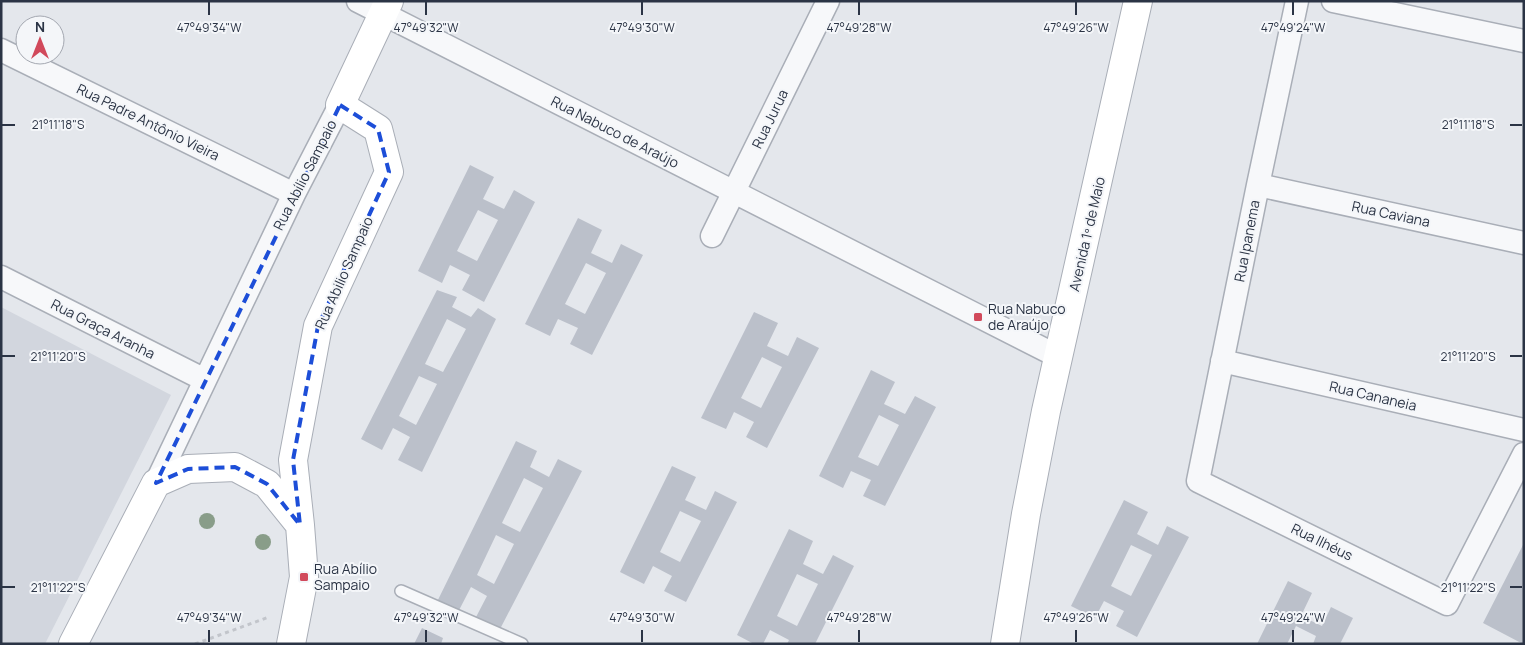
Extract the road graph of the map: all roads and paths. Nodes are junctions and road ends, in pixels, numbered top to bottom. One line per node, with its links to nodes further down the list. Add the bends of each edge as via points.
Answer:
1 (358, 1): 6 (street, Rua Nabuco de Araújo)
2 (828, 1): 11 (street, Rua Jurua)
3 (1138, 1): 16 (street, Avenida 1º de Maio)
4 (1297, 1): 10 (street, Rua Ipanema)
5 (1333, 1): 7 (street)
6 (386, 7): 9 (street, Rua Abílio Sampaio); 11 (street, Rua Nabuco de Araújo)
7 (1524, 42)
8 (1, 50): 12 (street, Rua Padre Antônio Vieira)
9 (340, 105): 12 (street, Rua Abílio Sampaio); 23 (street, Rua Abilio Sampaio, via 378,129 390,172 318,326 293,460)
10 (1258, 185): 14 (street, Rua Caviana); 17 (street, Rua Ipanema)
11 (734, 193): 13 (street, Rua Jurua); 16 (street, Rua Nabuco de Araújo)
12 (294, 194): 18 (street, Rua Abílio Sampaio)
13 (712, 236)
14 (1524, 244)
15 (1, 277): 18 (street, Rua Graça Aranha)
16 (1060, 357): 30 (street, Avenida 1º de Maio, via 1026,514)
17 (1222, 361): 19 (street, Rua Cananeia); 21 (street, Rua Ipanema)
18 (205, 380): 22 (street, Rua Abílio Sampaio)
19 (1524, 430)
20 (1524, 454): 21 (street, Rua Ilhéus, via 1447,604)
21 (1198, 481)
22 (156, 483): 23 (street, via 188,469 235,467 267,484); 26 (street)
23 (300, 525): 25 (street, Rua Abilio Sampaio, via 304,577)
24 (401, 591): 29 (lane)
25 (298, 607): 27 (path); 28 (street, Rua Abilio Sampaio)
26 (73, 644)
27 (195, 644)
28 (291, 644)
29 (522, 644)
30 (1005, 644)

